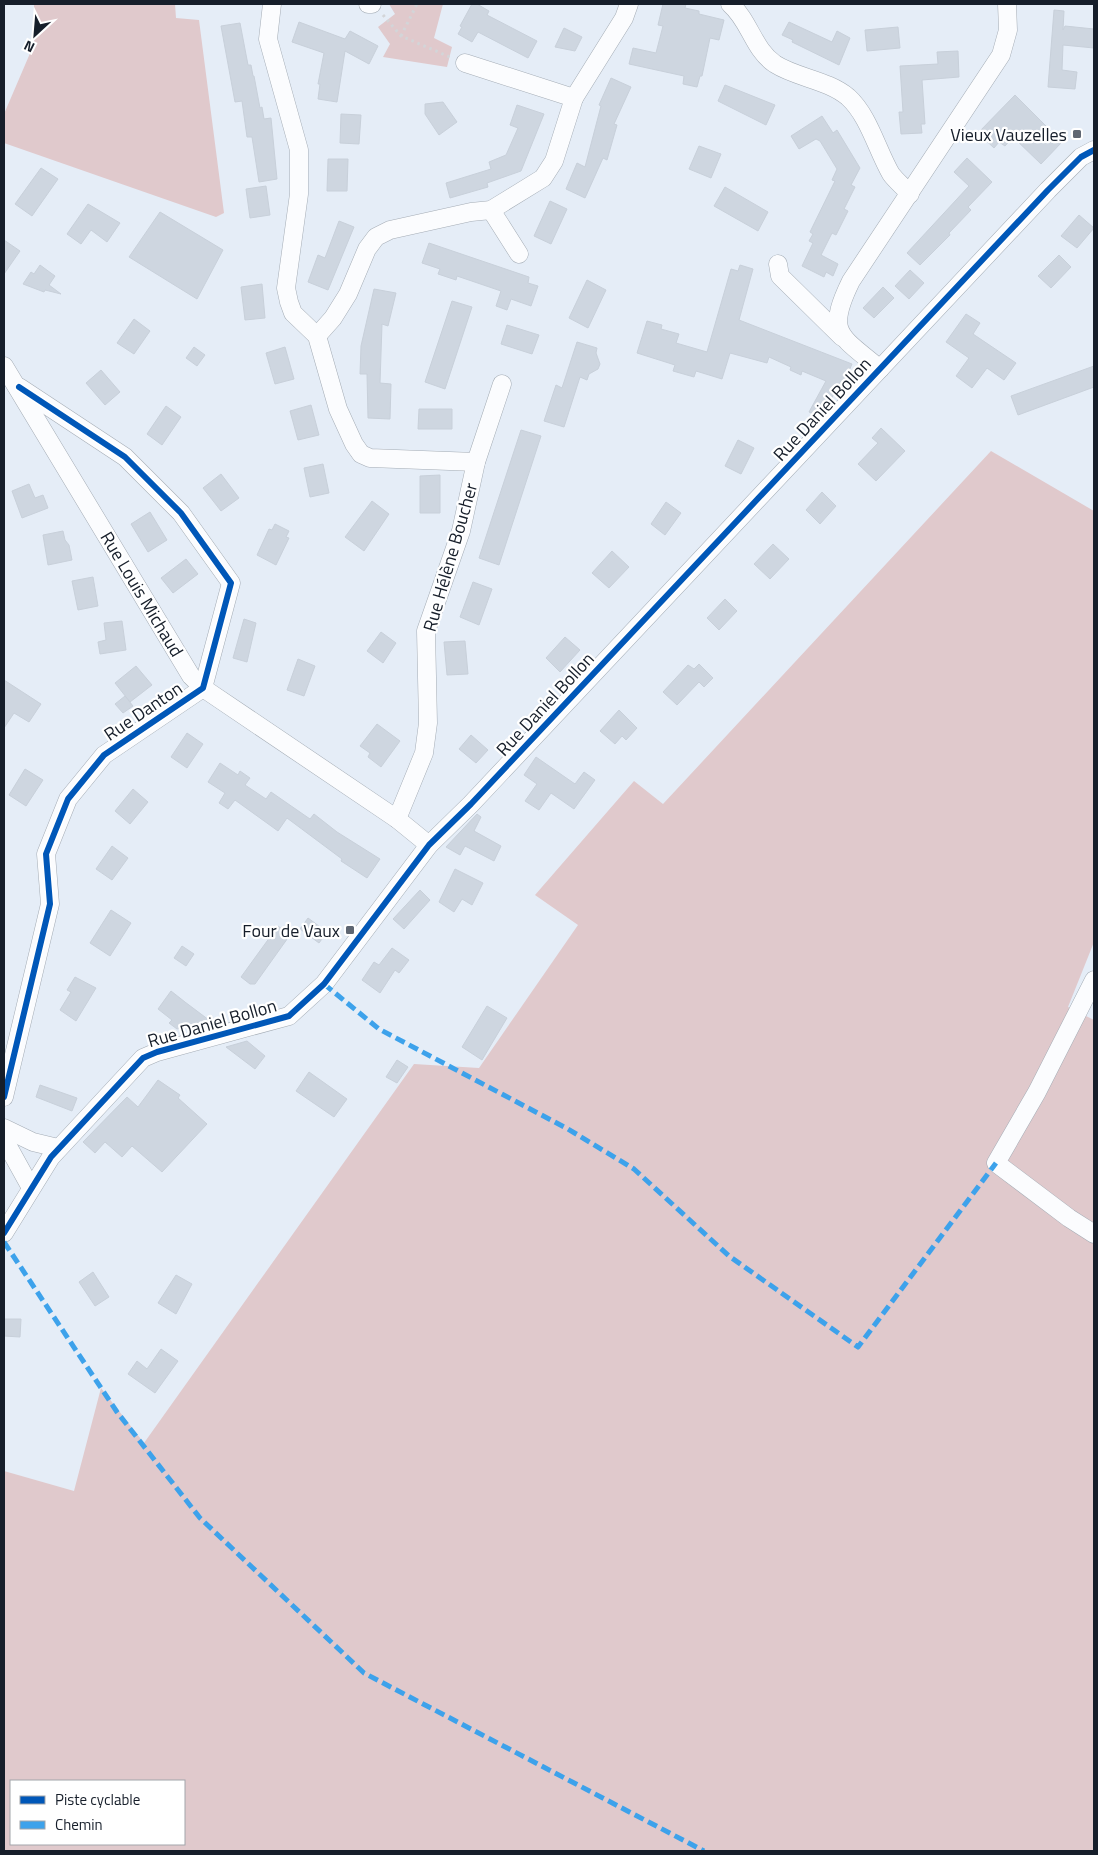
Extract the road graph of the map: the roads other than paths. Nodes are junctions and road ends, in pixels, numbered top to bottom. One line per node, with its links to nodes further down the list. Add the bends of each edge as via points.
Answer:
1 (272, 4): 15 (street, via 268,39 299,150 299,194 286,288 293,313)
2 (368, 4): 3 (street)
3 (372, 4)
4 (630, 4): 8 (street)
5 (730, 4): 11 (street, via 740,12 760,52 776,64 848,97 892,175)
6 (1007, 4): 11 (street, via 1008,30 1001,55)
7 (465, 63): 8 (street)
8 (574, 98): 12 (street, via 554,162 543,178)
9 (1094, 137): 10 (street, Rue Daniel Bollon)
10 (1088, 153): 18 (street, Rue Daniel Bollon)
11 (910, 194): 16 (street, via 851,281 839,306 838,325)
12 (491, 210): 13 (street); 15 (street, via 390,230 376,237 367,248 348,294)
13 (519, 254)
14 (778, 264): 16 (street, via 780,276)
15 (317, 336): 21 (street, via 338,409 362,454 370,458)
16 (843, 337): 18 (street)
17 (4, 366): 20 (street, Rue Louis Michaud)
18 (880, 369): 24 (street, Rue Daniel Bollon)
19 (502, 384): 21 (street, Rue Hélène Boucher)
20 (19, 387): 22 (street, Rue Louis Michaud, via 191,676); 22 (street, via 125,457 181,513 231,583)
21 (476, 462): 23 (street, Rue Hélène Boucher, via 461,531 426,631 428,723 424,753)
22 (203, 688): 23 (street, Rue Louis Michaud); 26 (street, Rue Danton, via 104,756 68,799 46,854 50,904)
23 (398, 819): 24 (street, Rue Louis Michaud)
24 (429, 846): 29 (street, Rue Daniel Bollon, via 324,984 289,1016 143,1058)
25 (1094, 980): 32 (street, via 1037,1092 996,1163)
26 (4, 1097)
27 (4, 1128): 29 (street, via 33,1142)
28 (4, 1139): 30 (street)
29 (58, 1148): 30 (street, Rue Daniel Bollon)
30 (31, 1188): 31 (street, Rue Daniel Bollon)
31 (4, 1234)
32 (1094, 1234)

